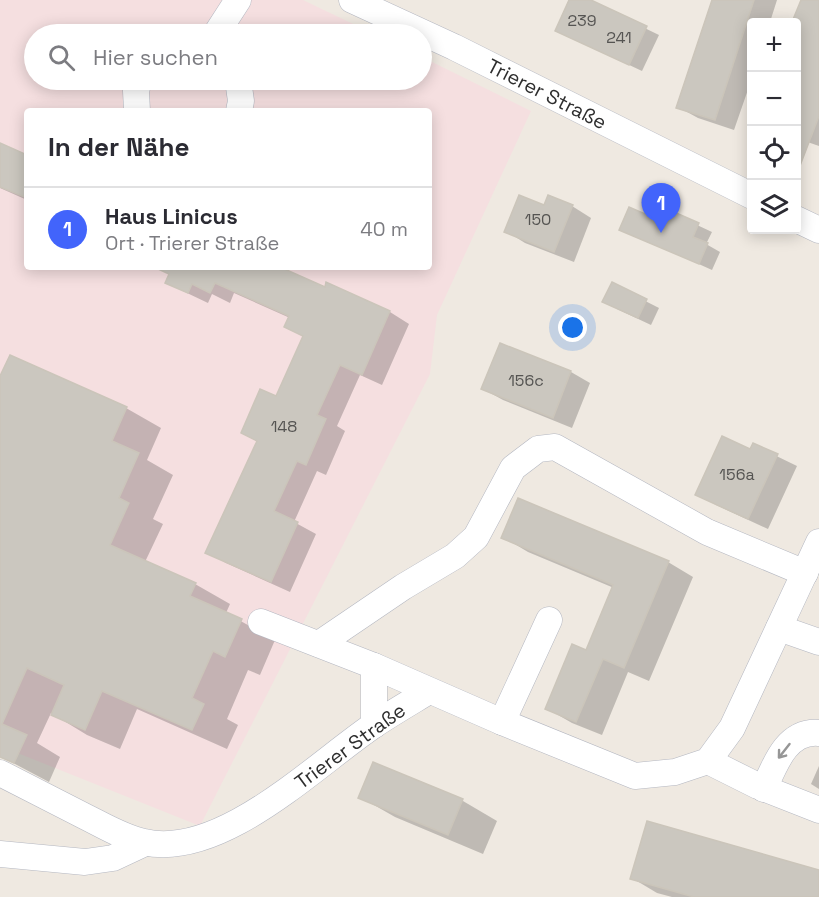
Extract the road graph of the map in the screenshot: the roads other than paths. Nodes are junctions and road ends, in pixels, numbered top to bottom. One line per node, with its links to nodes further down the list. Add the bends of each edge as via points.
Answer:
1 (238, 0): 3 (street)
2 (352, 0): 4 (street, Trierer Straße)
3 (222, 24)
4 (404, 24)
5 (432, 37): 10 (street, Trierer Straße)
6 (136, 90): 8 (street)
7 (239, 90): 9 (street)
8 (137, 108)
9 (240, 108)
10 (747, 194)
11 (801, 208): 12 (street)
12 (819, 211)
13 (801, 221): 14 (street)
14 (819, 230)
15 (814, 556): 18 (street); 20 (street, via 707,532 555,447 538,449 513,468 476,537 455,556)
16 (549, 620): 23 (street)
17 (261, 622): 20 (street)
18 (779, 628): 19 (street); 26 (street, via 732,728)
19 (819, 642)
20 (319, 644): 21 (street)
21 (374, 666): 22 (street); 24 (street)
22 (429, 691): 23 (street); 24 (street, Trierer Straße)
23 (502, 722): 26 (street, via 635,776 675,772)
24 (374, 725): 30 (street, Trierer Straße, via 281,796 239,821 193,840)
25 (819, 733): 28 (street, one-way to 28, via 794,738 778,758)
26 (708, 761): 28 (street)
27 (0, 773): 30 (street, Trierer Straße, via 115,832)
28 (764, 789): 29 (street)
29 (819, 810)
30 (145, 843): 31 (street, via 119,856 85,862)
31 (0, 854)

